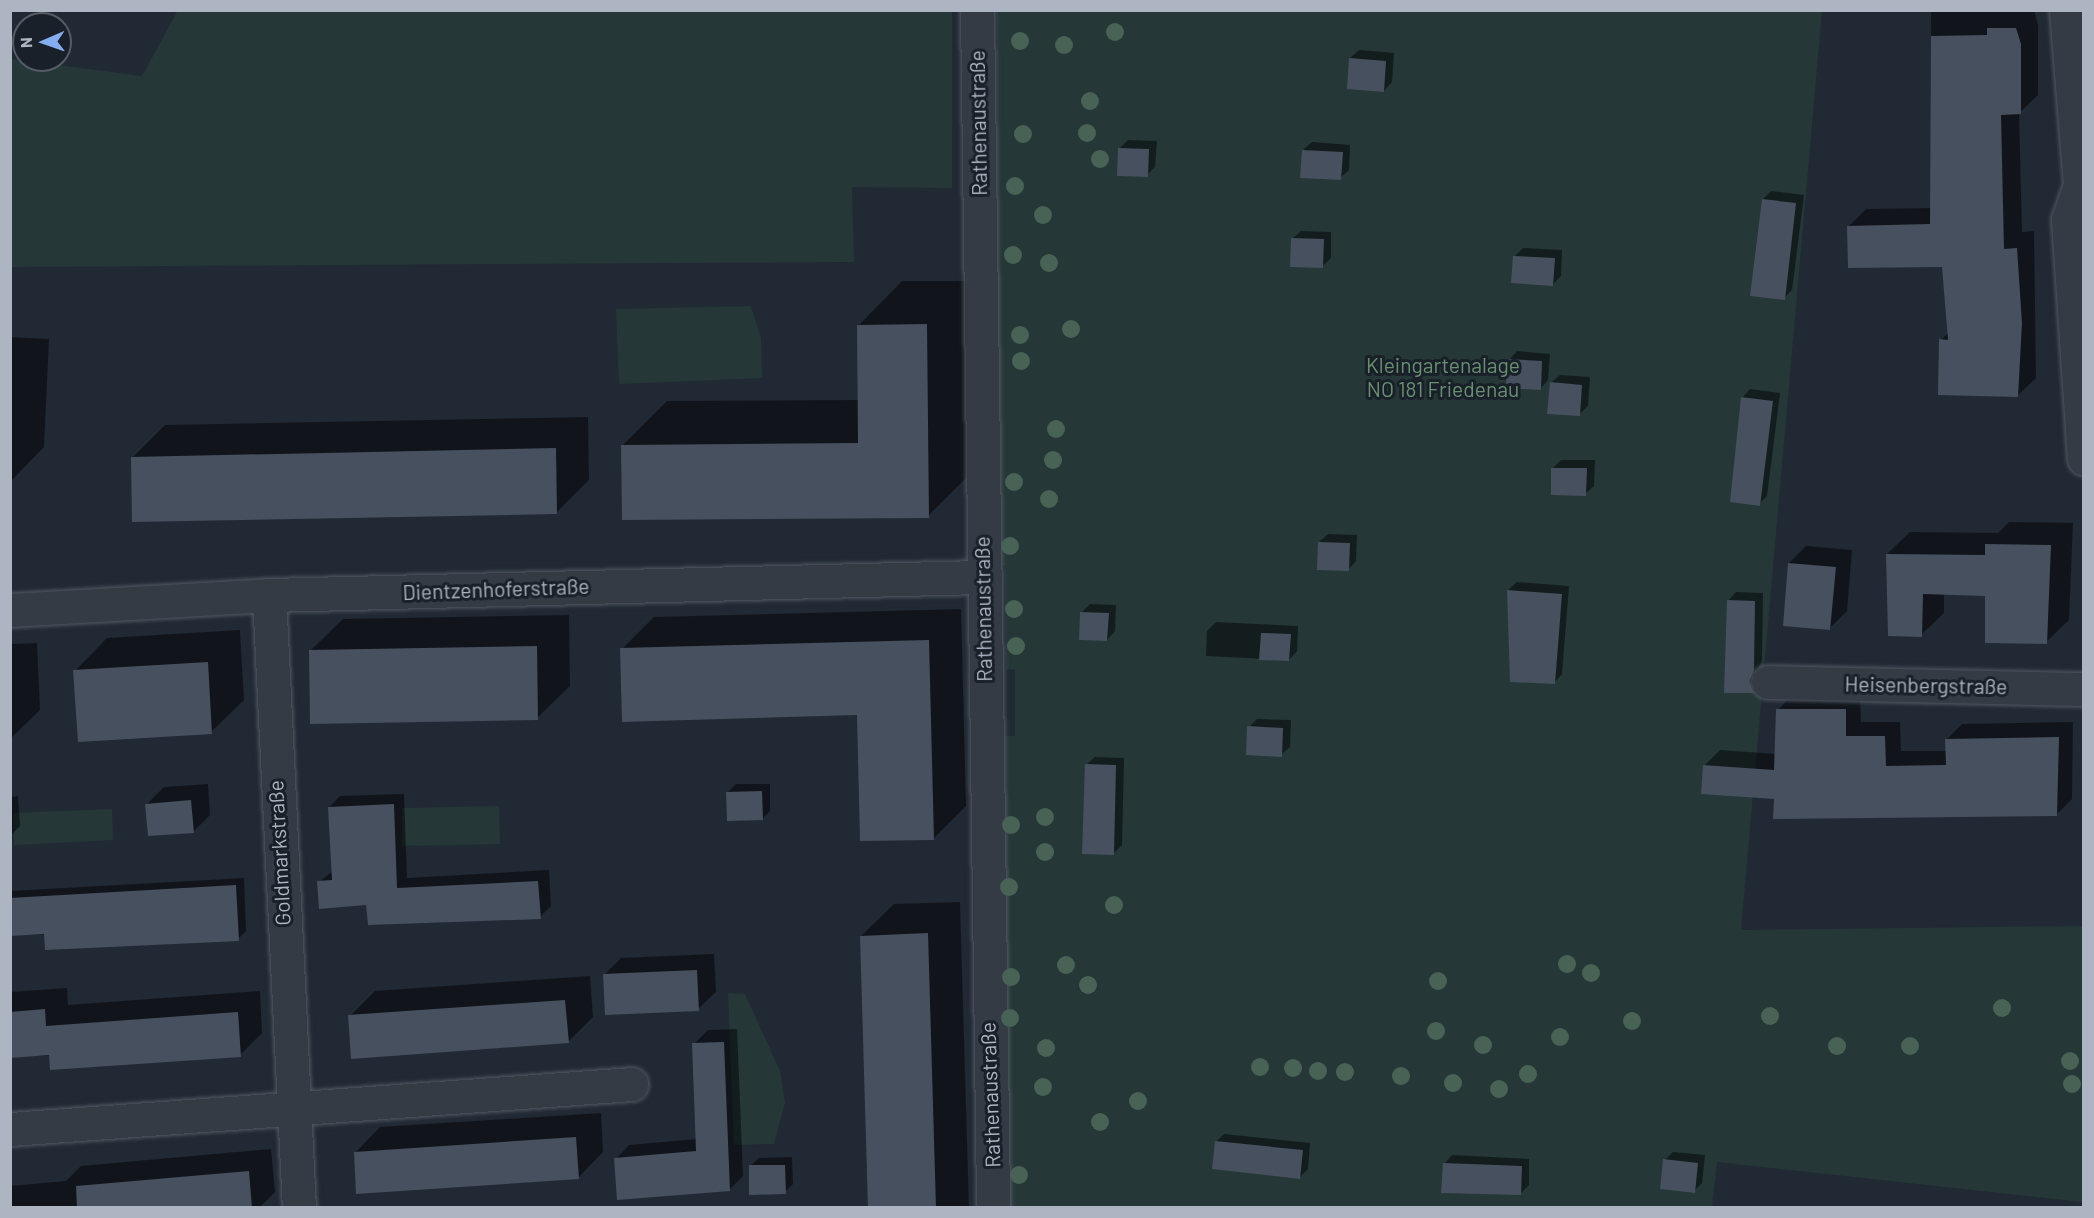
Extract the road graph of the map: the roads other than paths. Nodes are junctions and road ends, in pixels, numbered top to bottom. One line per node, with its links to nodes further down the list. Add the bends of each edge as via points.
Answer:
1 (977, 10): 5 (street, Rathenaustraße)
2 (2066, 10): 3 (street)
3 (2082, 185): 4 (street, via 2068,219)
4 (2084, 458)
5 (982, 577): 6 (street, Dientzenhoferstraße); 14 (street, Rathenaustraße)
6 (269, 595): 7 (street, Dientzenhoferstraße); 11 (street, Goldmarkstraße)
7 (10, 610)
8 (1768, 682): 9 (street, Heisenbergstraße)
9 (2084, 689)
10 (631, 1084): 11 (street)
11 (295, 1111): 12 (street); 13 (street, Goldmarkstraße)
12 (10, 1129)
13 (299, 1208)
14 (993, 1208)

